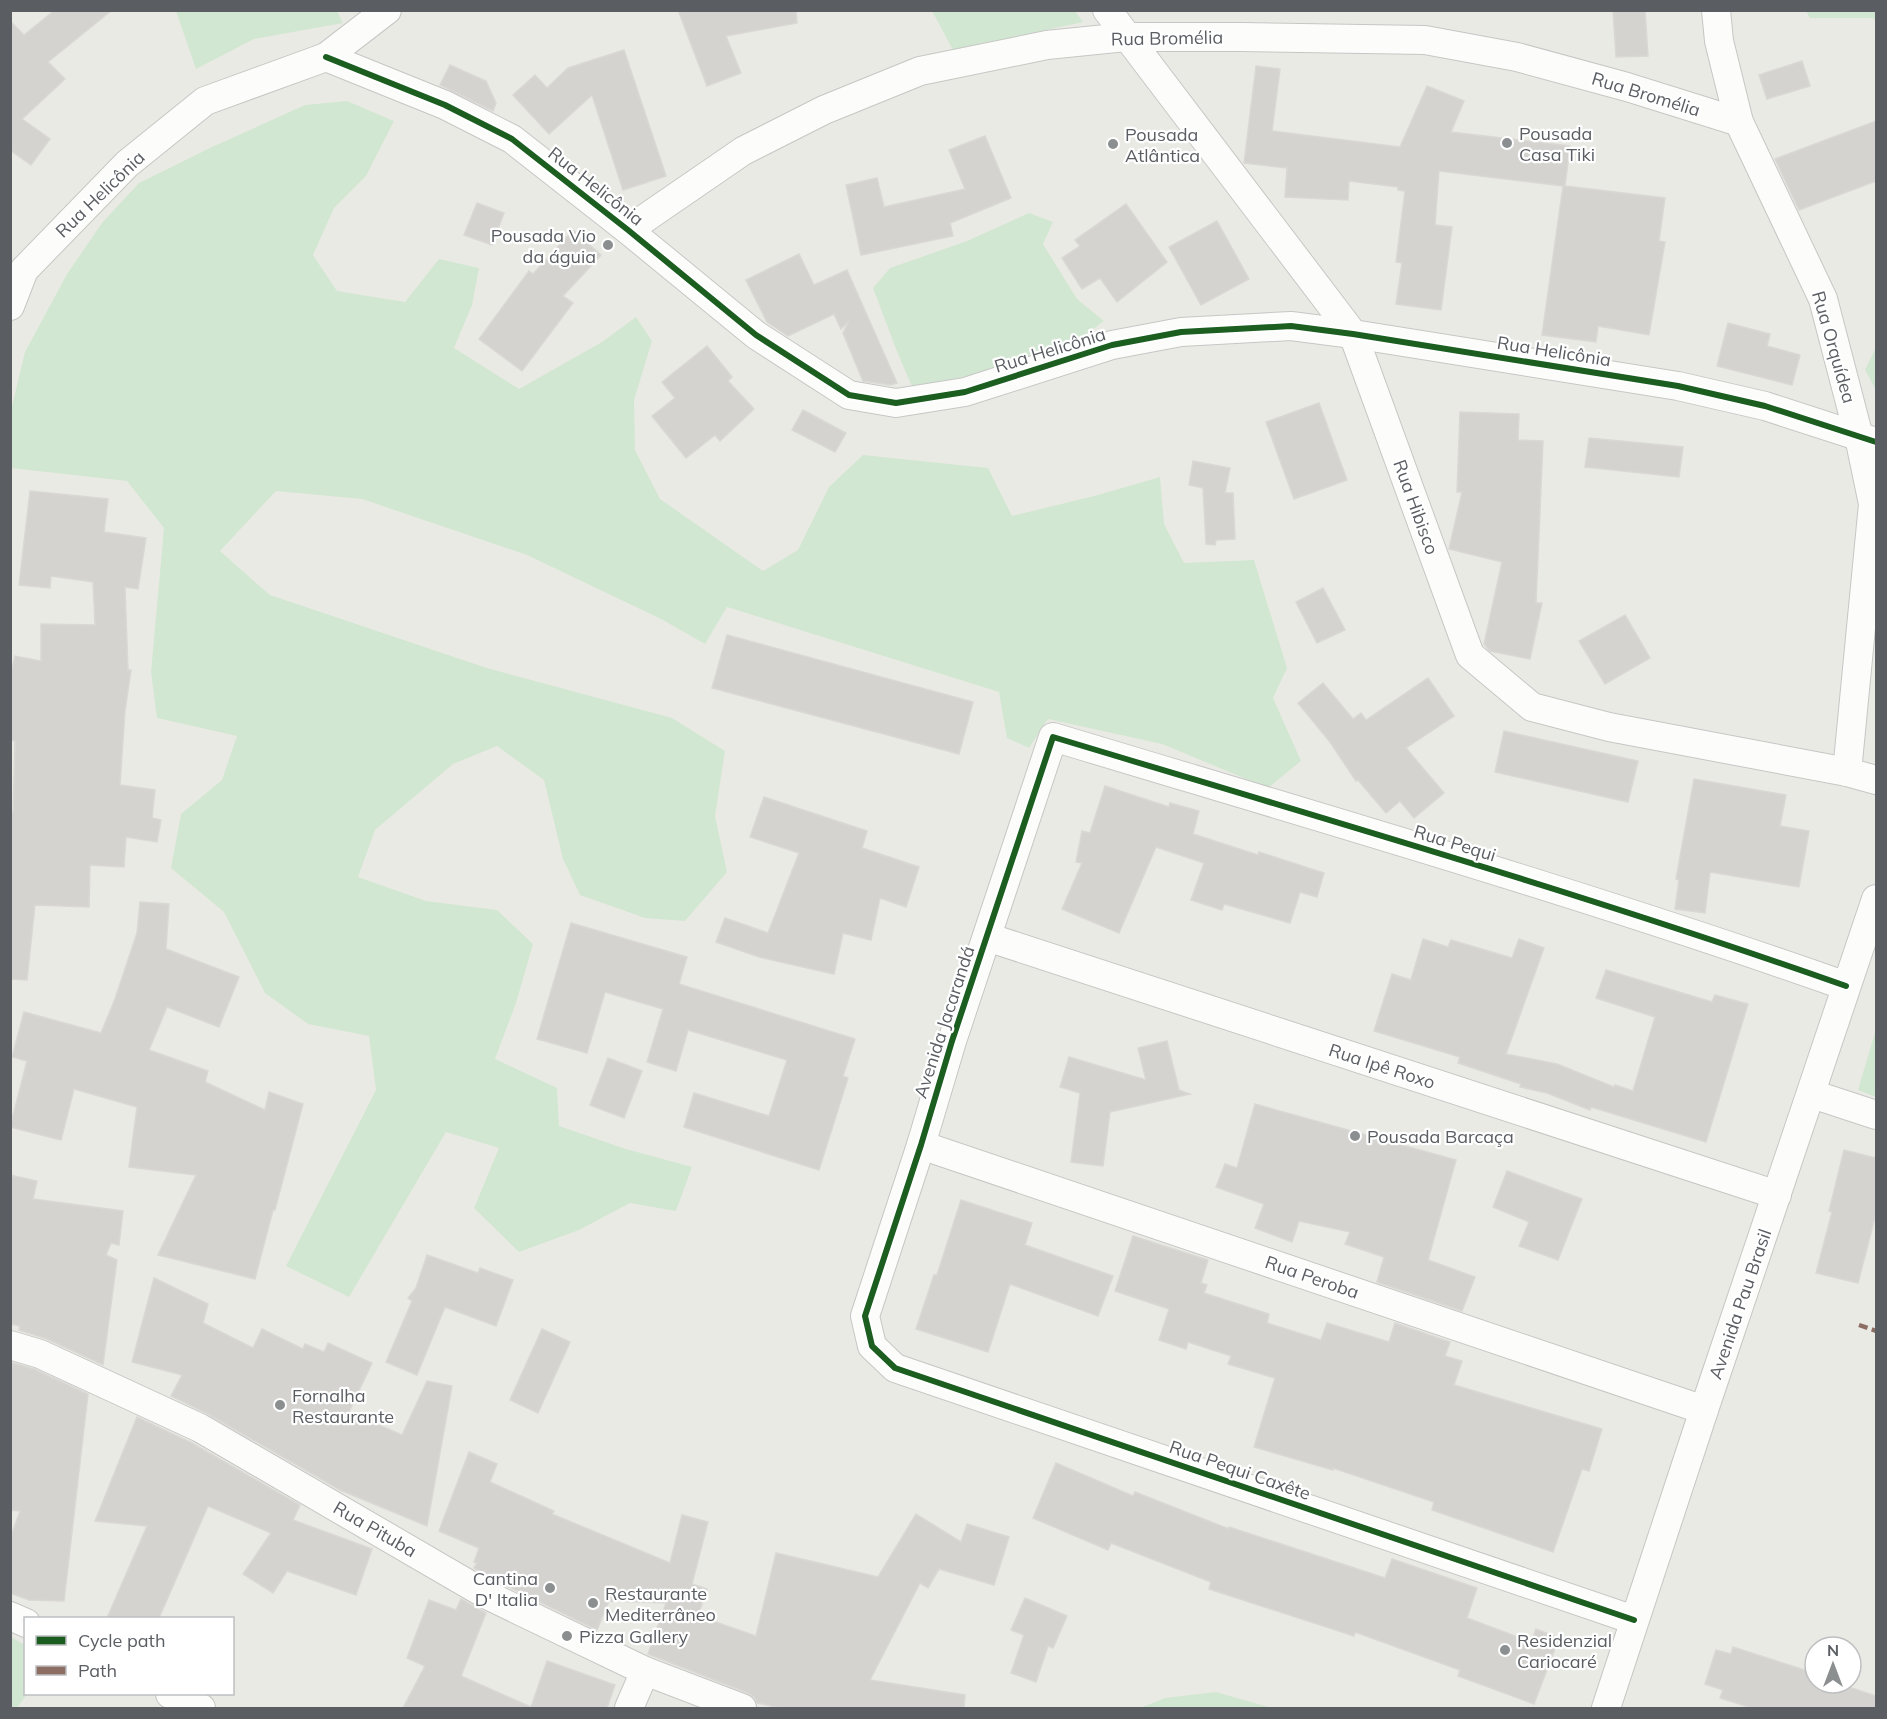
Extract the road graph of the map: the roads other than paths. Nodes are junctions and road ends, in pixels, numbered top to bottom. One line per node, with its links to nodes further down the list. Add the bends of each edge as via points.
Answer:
1 (387, 10): 5 (street)
2 (1107, 10): 4 (street, Rua Hibisco)
3 (1716, 10): 6 (street, Rua Orquídea, via 1719,42)
4 (1126, 37): 6 (street, Rua Bromélia, via 1425,40 1517,57); 7 (street, Rua Bromélia, via 1047,45 920,71 824,110 744,151); 9 (street, Rua Hibisco)
5 (326, 57): 7 (street, Rua Helicônia, via 445,105 512,139); 8 (street, Rua Helicônia, via 205,101 127,164 24,270)
6 (1739, 122): 10 (street, Rua Orquídea, via 1823,299)
7 (628, 230): 9 (street, Rua Helicônia, via 756,335 839,389 849,395 896,403 965,392 1112,345 1181,332 1291,326)
8 (10, 306)
9 (1353, 334): 10 (street, Rua Helicônia, via 1678,386 1765,406); 12 (street, Rua Hibisco, via 1470,655 1532,707 1609,727)
10 (1868, 439): 12 (street, Rua Orquídea, via 1873,504)
11 (1053, 737): 16 (street, Avenida Jacarandá); 17 (street, Rua Pequi, via 1541,884)
12 (1848, 772): 13 (street, Rua Hibisco); 14 (street)
13 (1876, 780)
14 (1876, 803)
15 (1876, 899): 17 (street, Avenida Pau Brasil)
16 (987, 937): 20 (street, Avenida Jacarandá); 21 (street, Rua Ipê Roxo)
17 (1846, 986): 18 (street, Avenida Pau Brasil)
18 (1812, 1094): 19 (street); 21 (street, Avenida Pau Brasil)
19 (1876, 1115)
20 (921, 1145): 22 (street, Avenida Jacarandá); 24 (street, Rua Peroba)
21 (1777, 1195): 24 (street, Avenida Pau Brasil)
22 (865, 1316): 26 (street, Rua Pequi Caxête, via 872,1346 895,1368)
23 (10, 1345): 28 (street, Rua Pituba, via 40,1354 200,1428 487,1595)
24 (1704, 1410): 26 (street, Avenida Pau Brasil)
25 (10, 1616): 27 (street)
26 (1634, 1620): 33 (street, Avenida Pau Brasil)
27 (24, 1622)
28 (645, 1671): 31 (street); 32 (street, Rua Pituba)
29 (172, 1695): 30 (street)
30 (201, 1708)
31 (629, 1708)
32 (742, 1708)
33 (1606, 1708)

